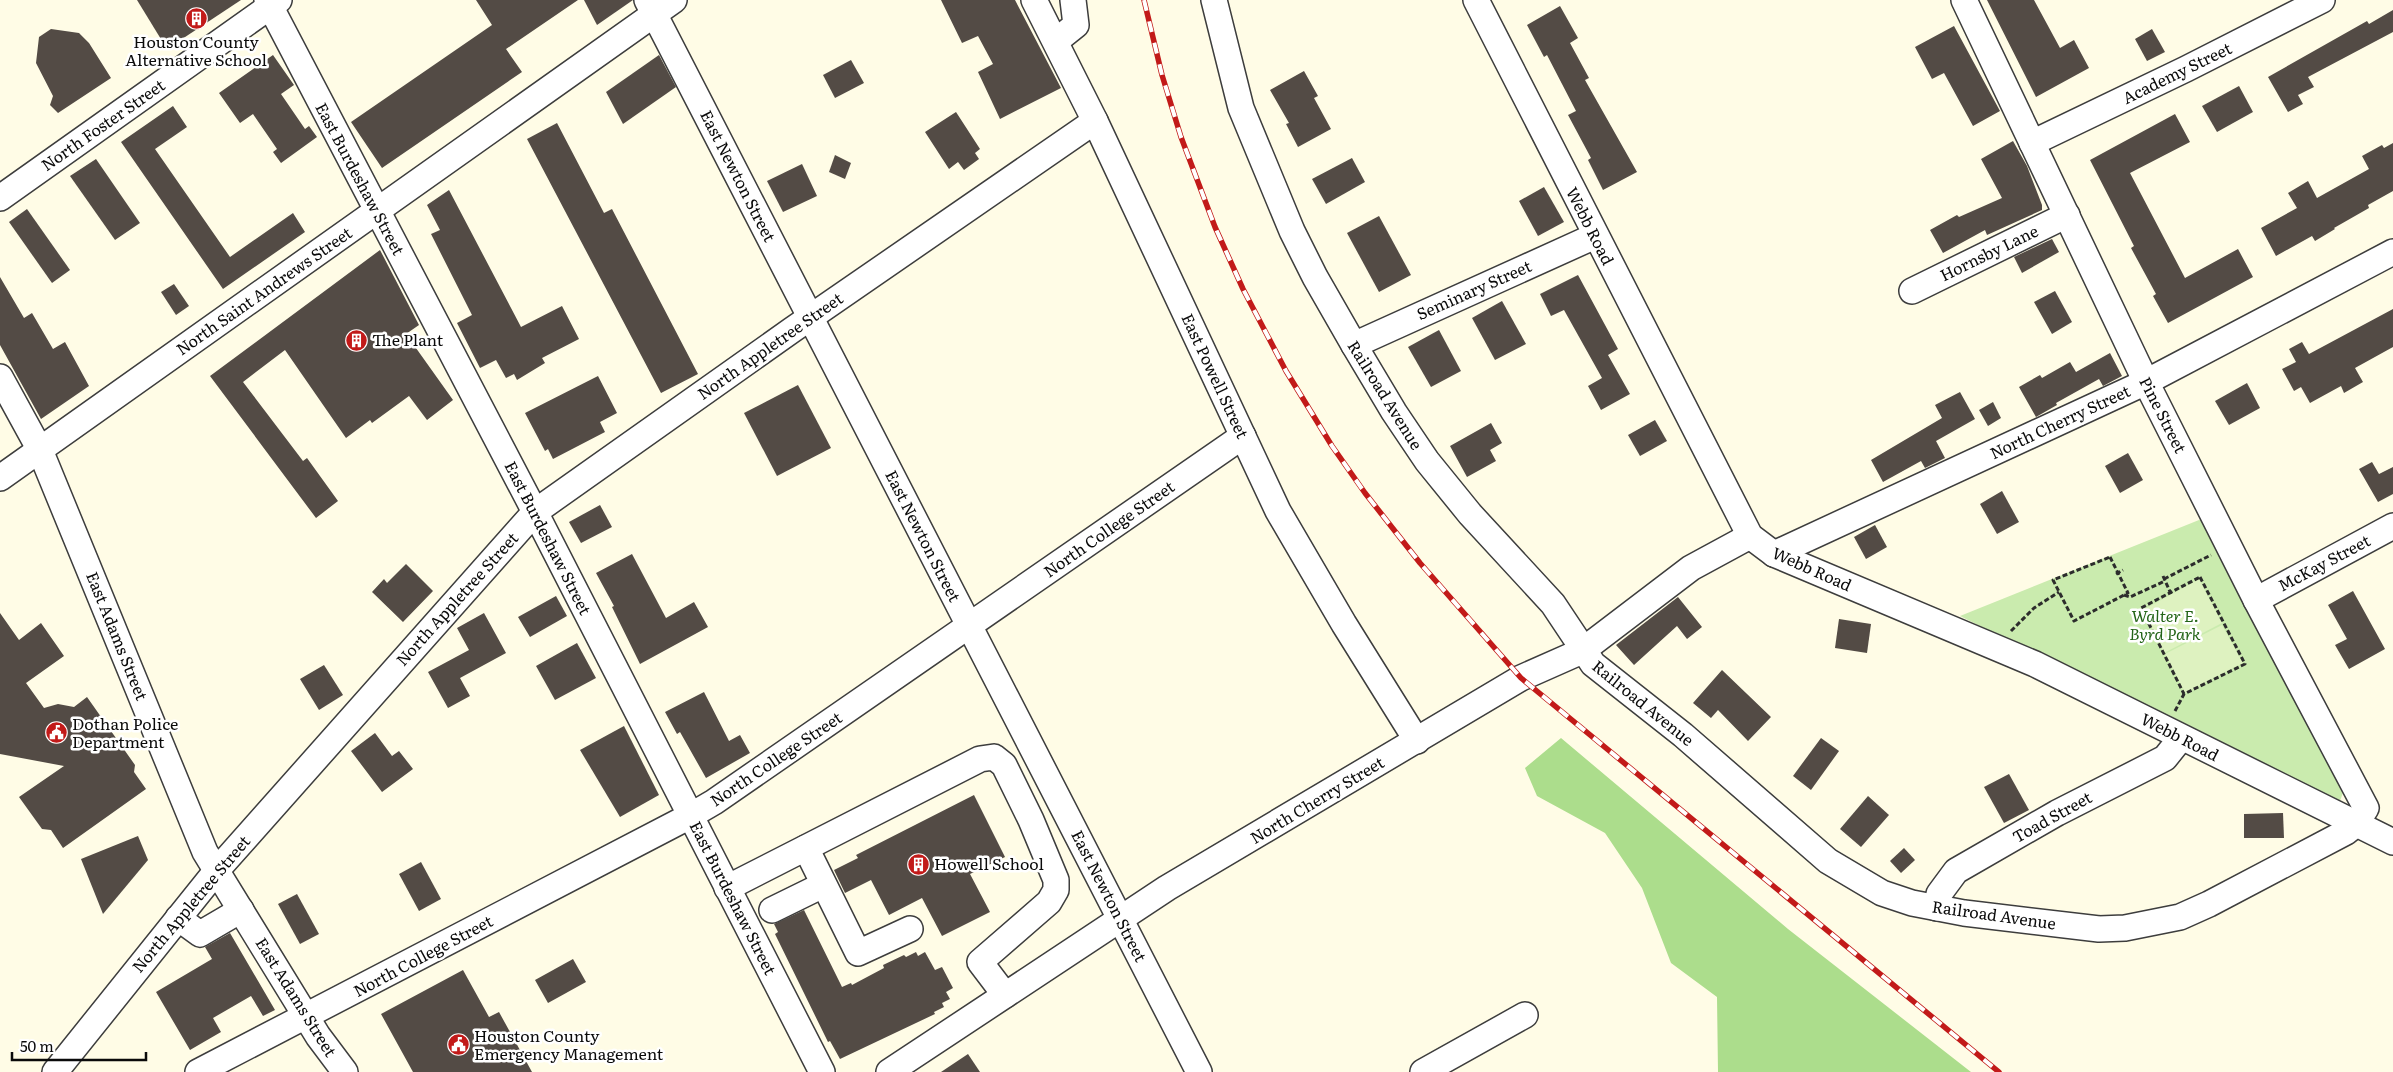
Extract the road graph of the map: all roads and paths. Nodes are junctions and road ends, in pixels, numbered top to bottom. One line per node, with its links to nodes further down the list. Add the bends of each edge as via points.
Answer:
1 (1034, 0): 9 (street, East Powell Street)
2 (1073, 0): 9 (street, via 1076,25)
3 (1214, 0): 19 (street, Railroad Avenue, via 1240,108 1303,254)
4 (1476, 0): 15 (street, Webb Road)
5 (1964, 0): 11 (street, Pine Street)
6 (2322, 0): 11 (street, Academy Street)
7 (272, 2): 12 (street, North Foster Street); 13 (street, East Burdeshaw Street)
8 (659, 5): 13 (street, North Saint Andrews Street); 18 (street, East Newton Street)
9 (1056, 42): 10 (street, East Powell Street)
10 (1096, 121): 18 (street, North Appletree Street); 22 (street, East Powell Street)
11 (2032, 143): 14 (street, Pine Street)
12 (0, 198)
13 (377, 211): 23 (street, North Saint Andrews Street); 25 (street, East Burdeshaw Street)
14 (2066, 215): 17 (street, Hornsby Lane); 21 (street, Pine Street)
15 (1595, 236): 19 (street, Seminary Street); 27 (street, Webb Road)
16 (2393, 252): 21 (street, North Cherry Street)
17 (1912, 291)
18 (811, 318): 25 (street, North Appletree Street); 37 (street, East Newton Street)
19 (1354, 345): 39 (street, Railroad Avenue, via 1427,461 1470,514 1553,604)
20 (0, 376): 23 (street, East Adams Street)
21 (2146, 382): 28 (street, North Cherry Street); 36 (street, Pine Street)
22 (1244, 436): 37 (street, North College Street); 43 (street, East Powell Street, via 1297,545)
23 (40, 450): 24 (street, North Saint Andrews Street); 50 (street, East Adams Street, via 205,852)
24 (0, 478)
25 (535, 512): 45 (street, East Burdeshaw Street); 50 (street, North Appletree Street)
26 (2393, 526): 36 (street, McKay Street)
27 (1750, 536): 28 (street, Webb Road); 39 (street, North Cherry Street, via 1684,573)
28 (1774, 554): 42 (street, Webb Road, via 2035,664)
29 (2122, 570): 30 (path)
30 (2117, 573): 33 (path, via 2110,557 2053,580); 35 (path, via 2128,593)
31 (2162, 576): 32 (path)
32 (2165, 581): 34 (path); 35 (path, via 2130,597)
33 (2059, 592): 35 (path, via 2074,621); 38 (path, via 2034,608)
34 (2171, 593): 40 (path, via 2141,610); 40 (path, via 2200,576 2245,664)
35 (2124, 595)
36 (2256, 600): 47 (street, Pine Street, via 2366,808)
37 (970, 626): 44 (street, East Newton Street); 45 (street, North College Street)
38 (2011, 631)
39 (1582, 651): 43 (street, North Cherry Street, via 1521,678); 53 (street, Railroad Avenue, via 1593,664 1683,735 1828,860 1882,893)
40 (2184, 694): 41 (path)
41 (2175, 712)
42 (2181, 738): 47 (street, Webb Road); 53 (street, Toad Street, via 2166,758 2057,813 1956,871 1938,894)
43 (1417, 741): 57 (street, North Cherry Street)
44 (1061, 804): 46 (street); 57 (street, East Newton Street)
45 (690, 816): 52 (street, East Burdeshaw Street); 61 (street, North College Street)
46 (1031, 820): 49 (street, via 1004,765 994,757 980,759); 59 (street, via 1056,880 1056,890 1049,902 980,962)
47 (2356, 824): 48 (street, Webb Road); 53 (street, Railroad Avenue, via 2323,845 2209,904 2180,917 2151,924 2099,929)
48 (2393, 842)
49 (806, 848): 51 (street); 52 (street)
50 (217, 870): 54 (street, East Adams Street); 56 (street, North Appletree Street)
51 (823, 884): 55 (street); 58 (street, via 858,953)
52 (727, 888): 65 (street, East Burdeshaw Street)
53 (1937, 908)
54 (241, 910): 56 (street, via 200,934); 61 (street, East Adams Street)
55 (772, 910)
56 (178, 918): 62 (street, North Appletree Street)
57 (1120, 918): 59 (street, North Cherry Street); 67 (street, East Newton Street)
58 (910, 928)
59 (1005, 995): 66 (street, North Cherry Street)
60 (1525, 1015): 68 (street)
61 (306, 1016): 63 (street, North College Street); 64 (street, East Adams Street)
62 (55, 1072)
63 (198, 1072)
64 (345, 1072)
65 (822, 1072)
66 (889, 1072)
67 (1199, 1072)
68 (1423, 1072)

